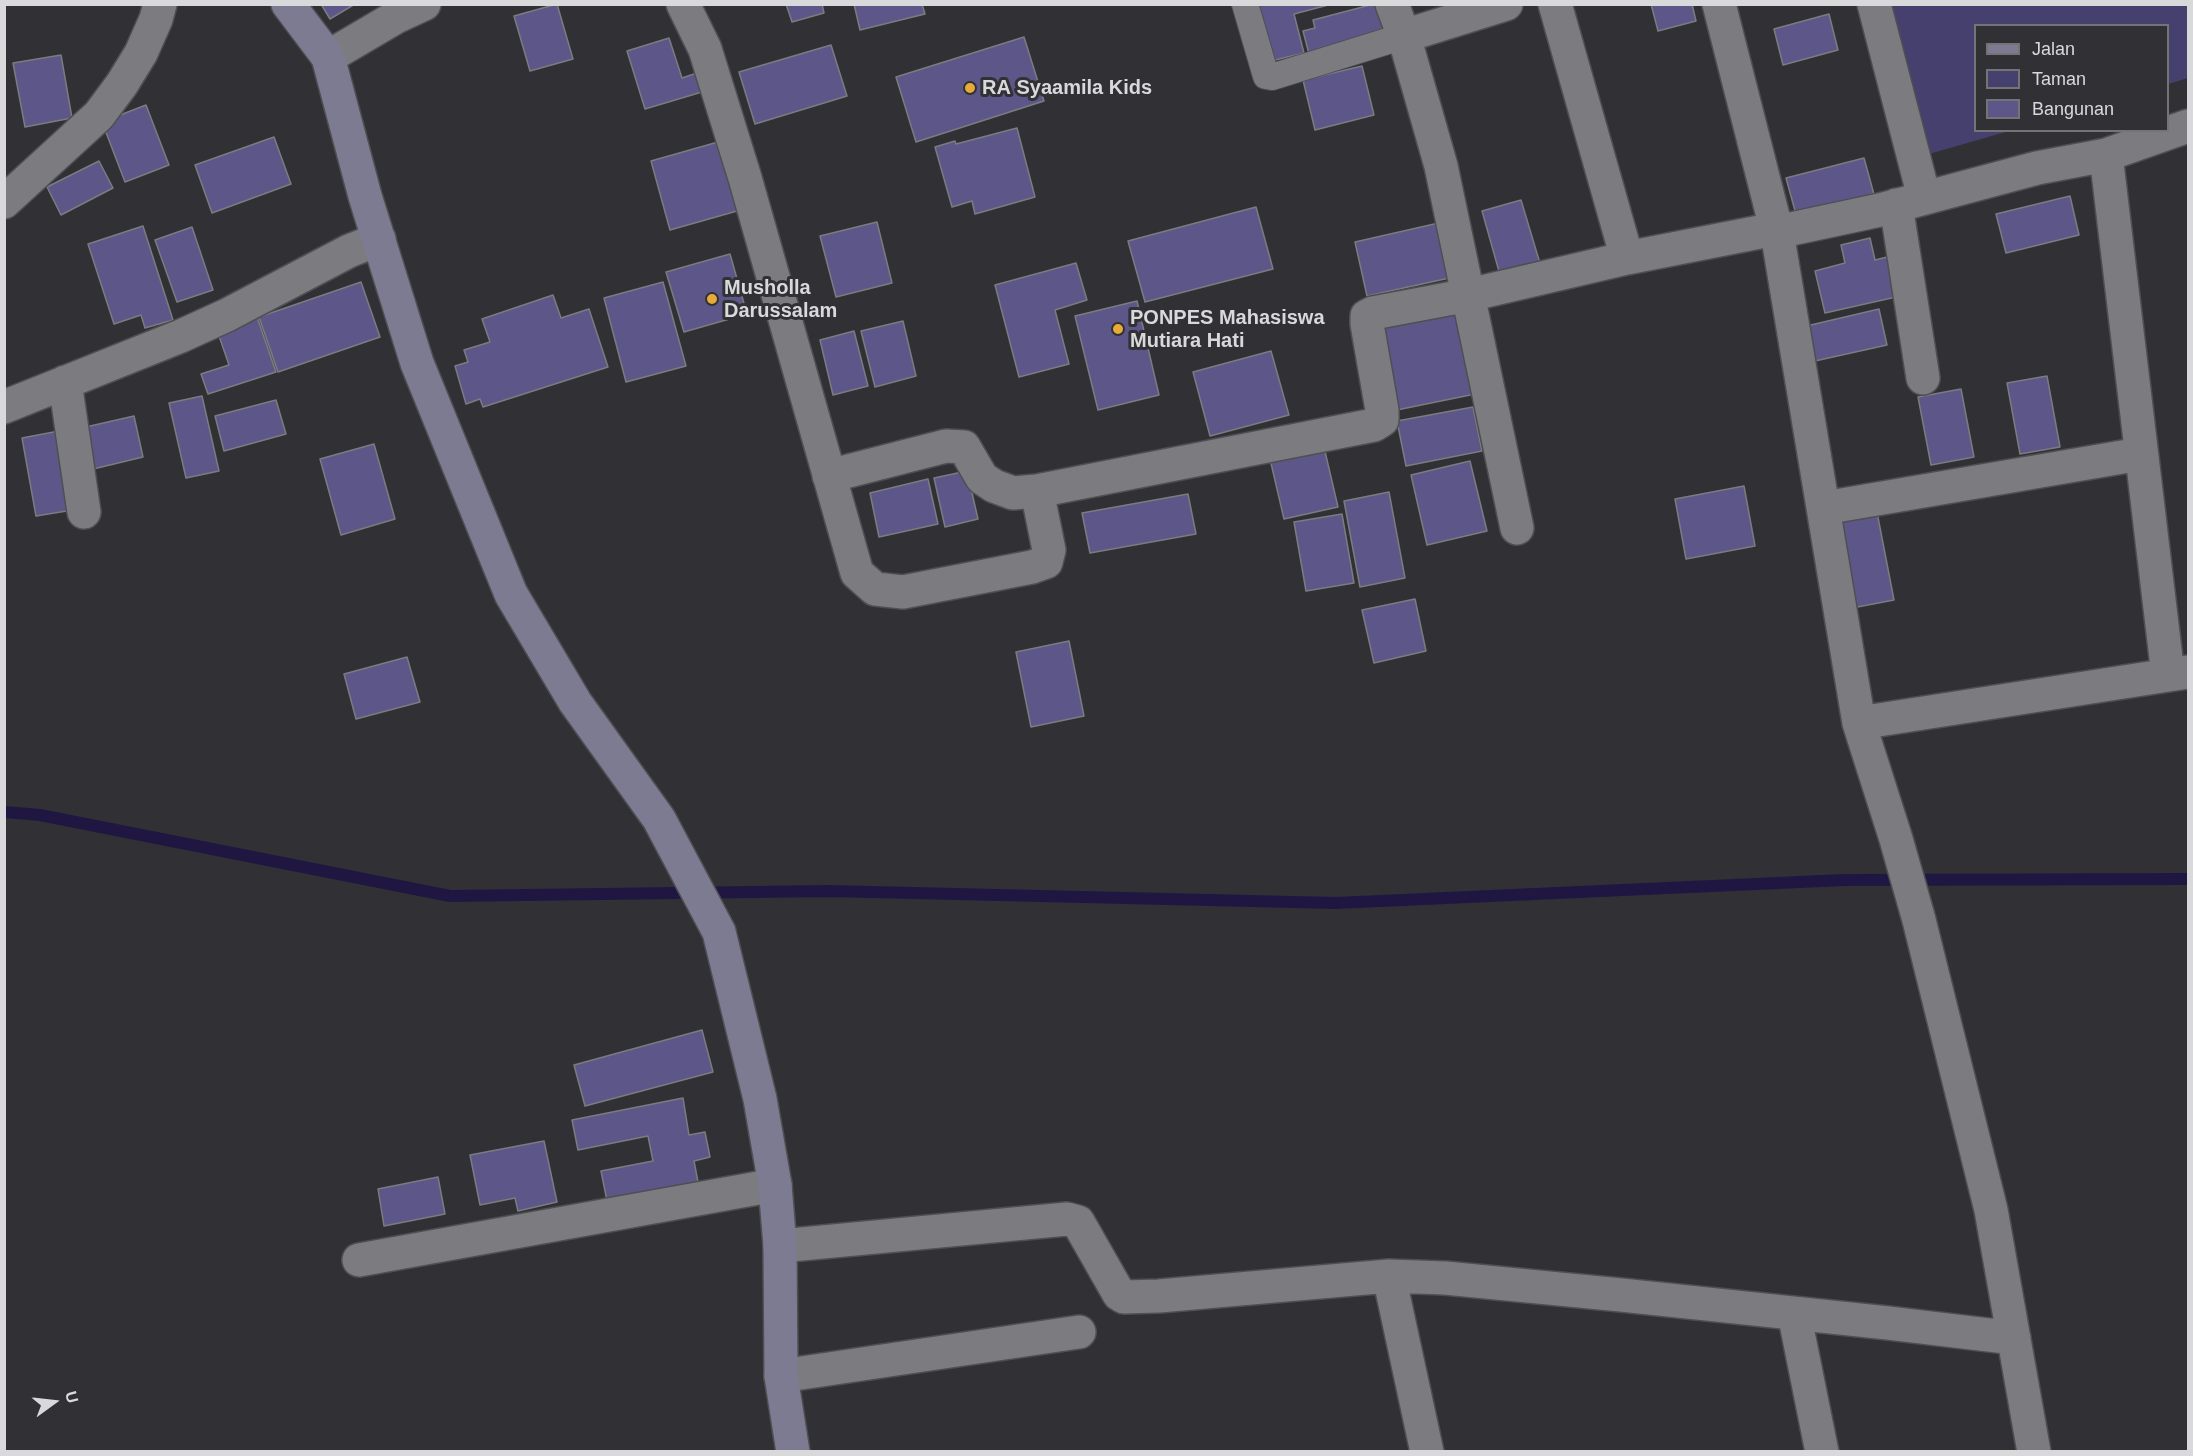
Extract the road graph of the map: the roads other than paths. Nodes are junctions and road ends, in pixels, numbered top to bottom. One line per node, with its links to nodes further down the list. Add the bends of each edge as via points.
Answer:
1 (160, 4): 16 (street, via 141,53 99,115)
2 (288, 4): 12 (street)
3 (424, 4): 12 (street)
4 (683, 4): 25 (street, via 705,49)
5 (1245, 4): 11 (lane, via 1266,76)
6 (1392, 4): 11 (street)
7 (1506, 4): 11 (street)
8 (1555, 4): 19 (street)
9 (1719, 4): 17 (street)
10 (1874, 4): 15 (street)
11 (1404, 36): 20 (street, via 1441,166)
12 (328, 57): 18 (street)
13 (2188, 126): 14 (street)
14 (2106, 155): 15 (street, via 2037,168); 24 (street)
15 (1910, 201): 17 (street); 21 (street)
16 (4, 202)
17 (1776, 230): 19 (street); 27 (street)
18 (379, 239): 22 (street, via 349,250 190,332); 32 (street, via 417,363 511,594 575,702 659,819 719,932 760,1099)
19 (1627, 258): 20 (street)
20 (1469, 295): 26 (street, via 1367,316 1382,410 1382,420 1374,425); 29 (street)
21 (1923, 378)
22 (65, 382): 23 (street); 28 (street)
23 (4, 407)
24 (2140, 454): 27 (street); 30 (street)
25 (829, 476): 26 (street, via 946,446 964,447 982,478 994,486 1013,493); 26 (street, via 857,573 875,589 903,592 1046,562 1048,550)
26 (1037, 491)
27 (1824, 508): 31 (street)
28 (84, 512)
29 (1518, 528)
30 (2178, 673): 31 (street)
31 (1859, 723): 38 (street, via 1919,920 1991,1210)
32 (775, 1185): 33 (street); 34 (street)
33 (780, 1246): 35 (street, via 1067,1219 1078,1222 1124,1297); 39 (street)
34 (359, 1260)
35 (1389, 1276): 36 (street, via 1457,1279); 41 (street)
36 (1794, 1313): 38 (street); 42 (street)
37 (1079, 1332): 39 (street)
38 (2014, 1338): 43 (street)
39 (781, 1376): 40 (street)
40 (793, 1452)
41 (1427, 1452)
42 (1822, 1452)
43 (2034, 1452)

